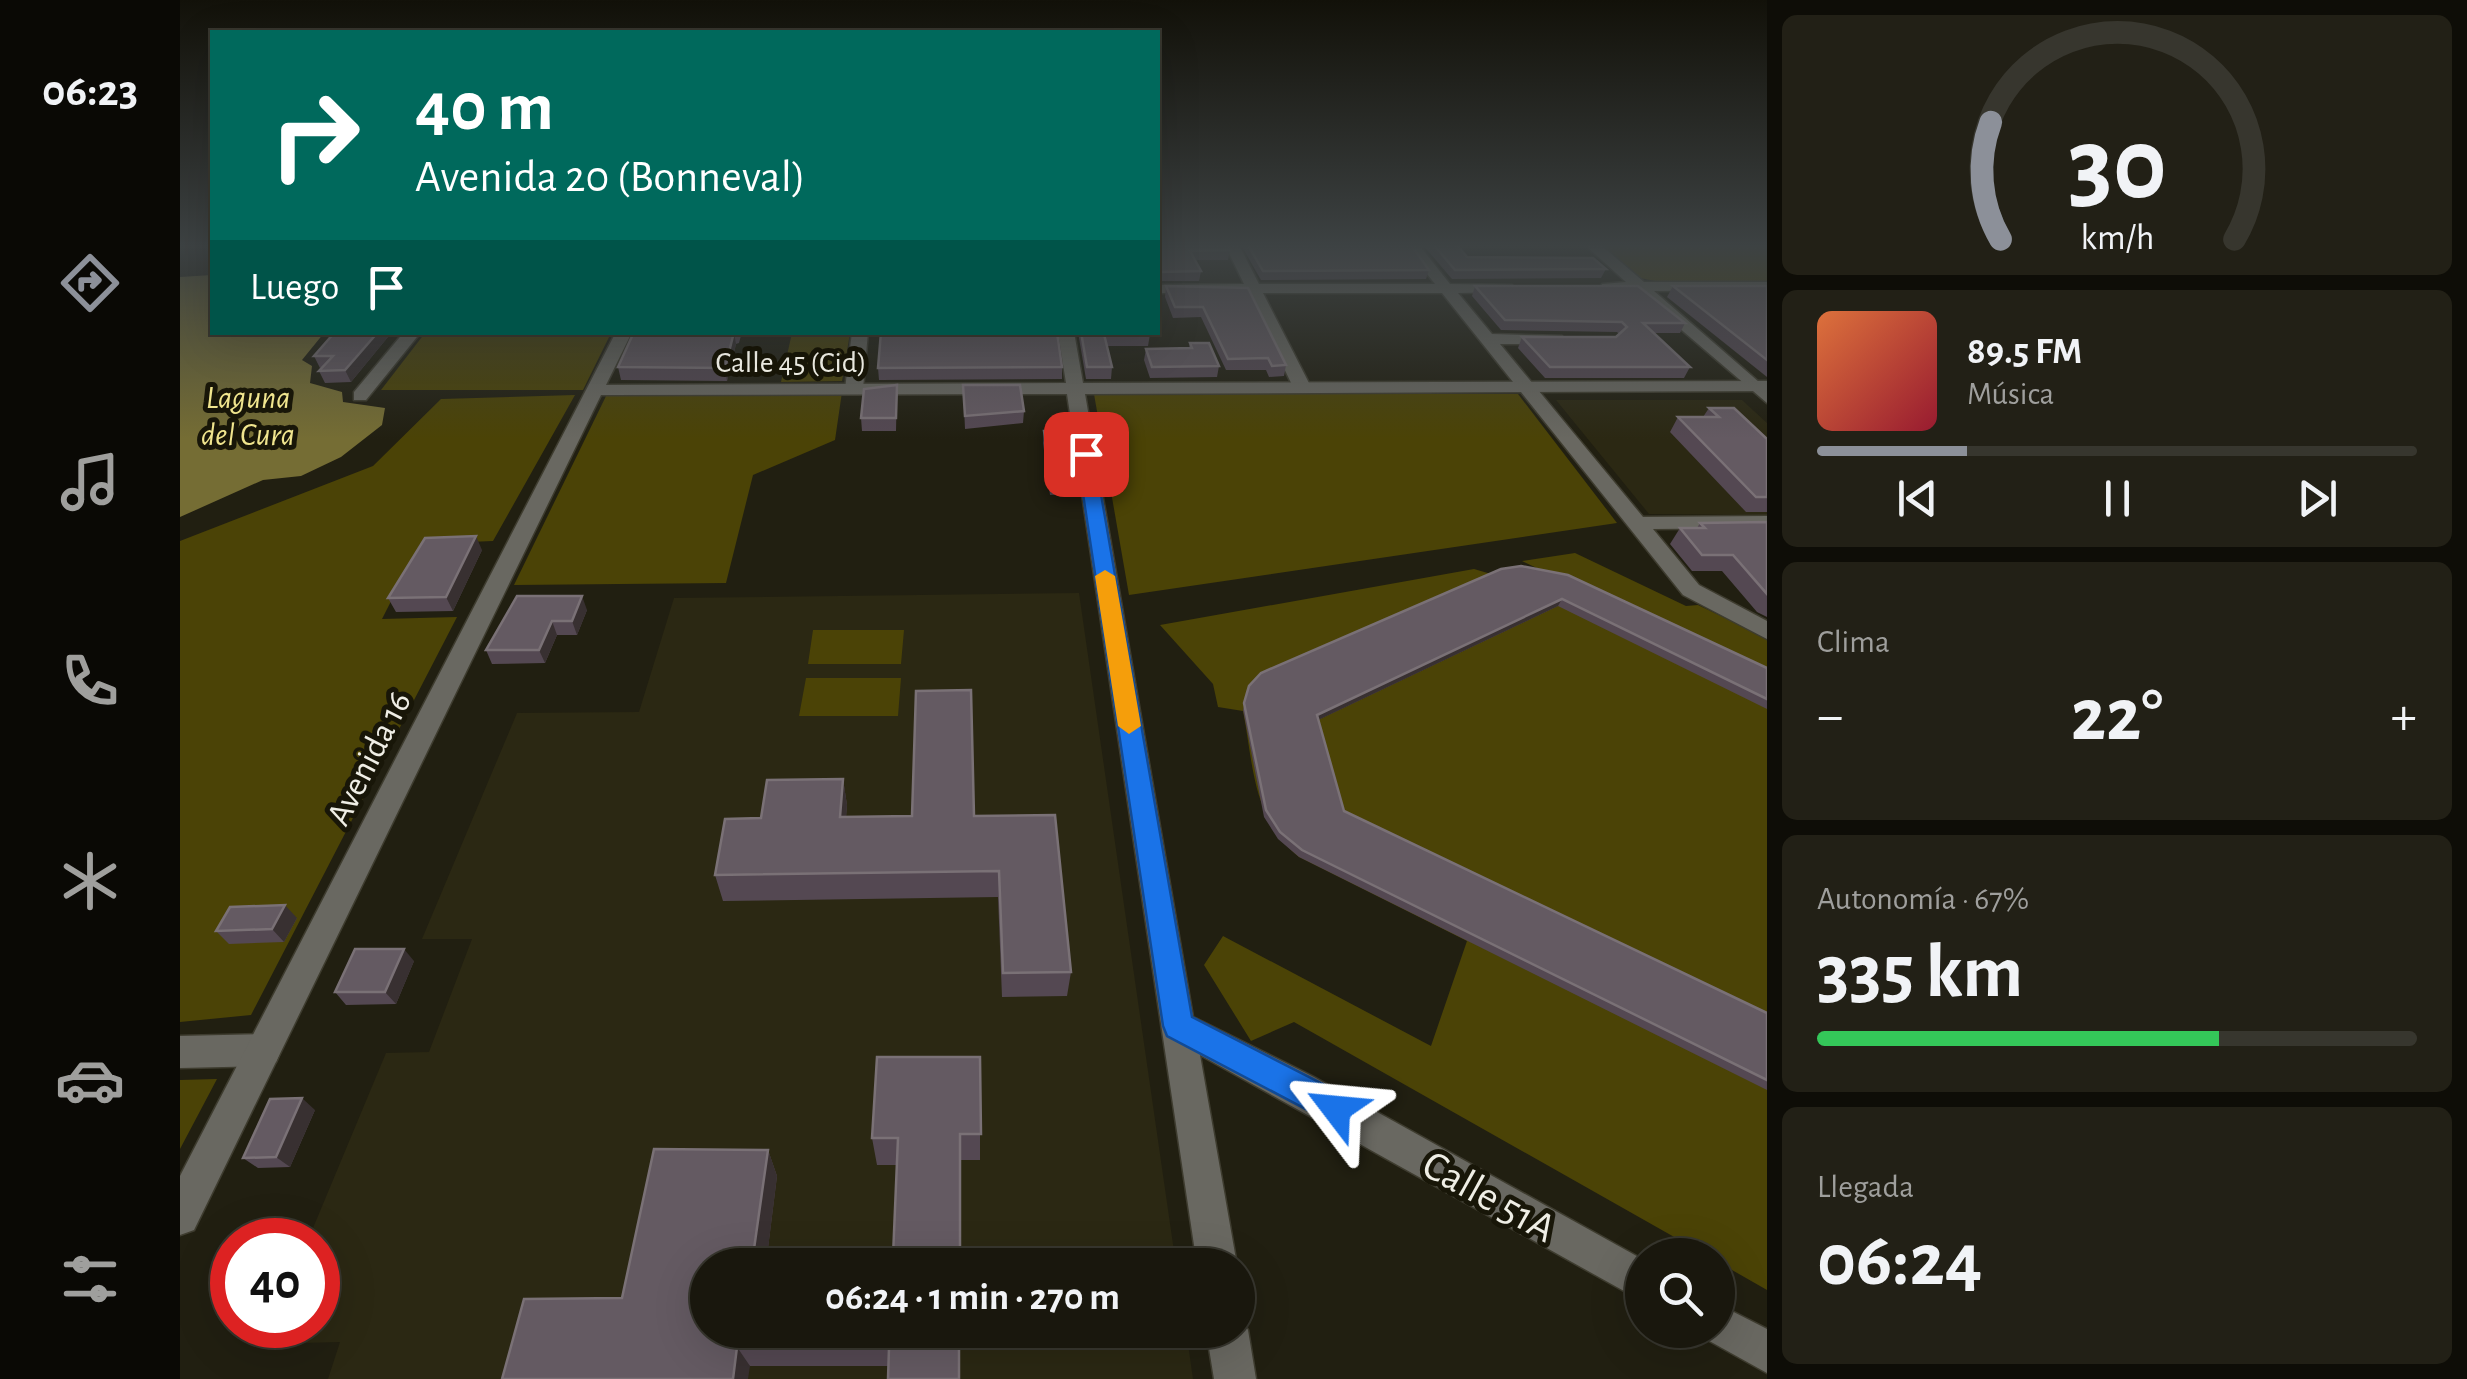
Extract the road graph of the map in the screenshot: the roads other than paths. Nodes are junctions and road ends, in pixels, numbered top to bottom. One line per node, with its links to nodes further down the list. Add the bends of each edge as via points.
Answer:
1 (1264, 309): 11 (street)
2 (1463, 309): 8 (street)
3 (1666, 309): 15 (street)
4 (411, 335): 16 (street)
5 (622, 335): 14 (street, Avenida 16)
6 (860, 335): 13 (street)
7 (1066, 335): 12 (street)
8 (1487, 339): 9 (street); 10 (street)
9 (1576, 339)
10 (1526, 386): 11 (street, Calle 45 (Cid)); 15 (street, Calle 45 (Cid)); 17 (street)
11 (1302, 387): 12 (street, Calle 45 (Cid))
12 (1075, 388): 13 (street, Calle 45 (Cid)); 20 (street)
13 (854, 389): 14 (street, Calle 45 (Cid))
14 (595, 390): 21 (street, Avenida 16)
15 (1762, 390)
16 (360, 396)
17 (1637, 522): 18 (street); 19 (street, via 1691,590)
18 (1767, 522)
19 (1767, 631)
20 (1178, 1026): 24 (street); 25 (street, Calle 51A)
21 (264, 1050): 22 (street); 23 (street, Avenida 16)
22 (180, 1052)
23 (180, 1216)
24 (1214, 1248)
25 (1625, 1272)
26 (1735, 1334): 28 (street)
27 (1230, 1348): 29 (street)
28 (1767, 1352)
29 (1235, 1379)

